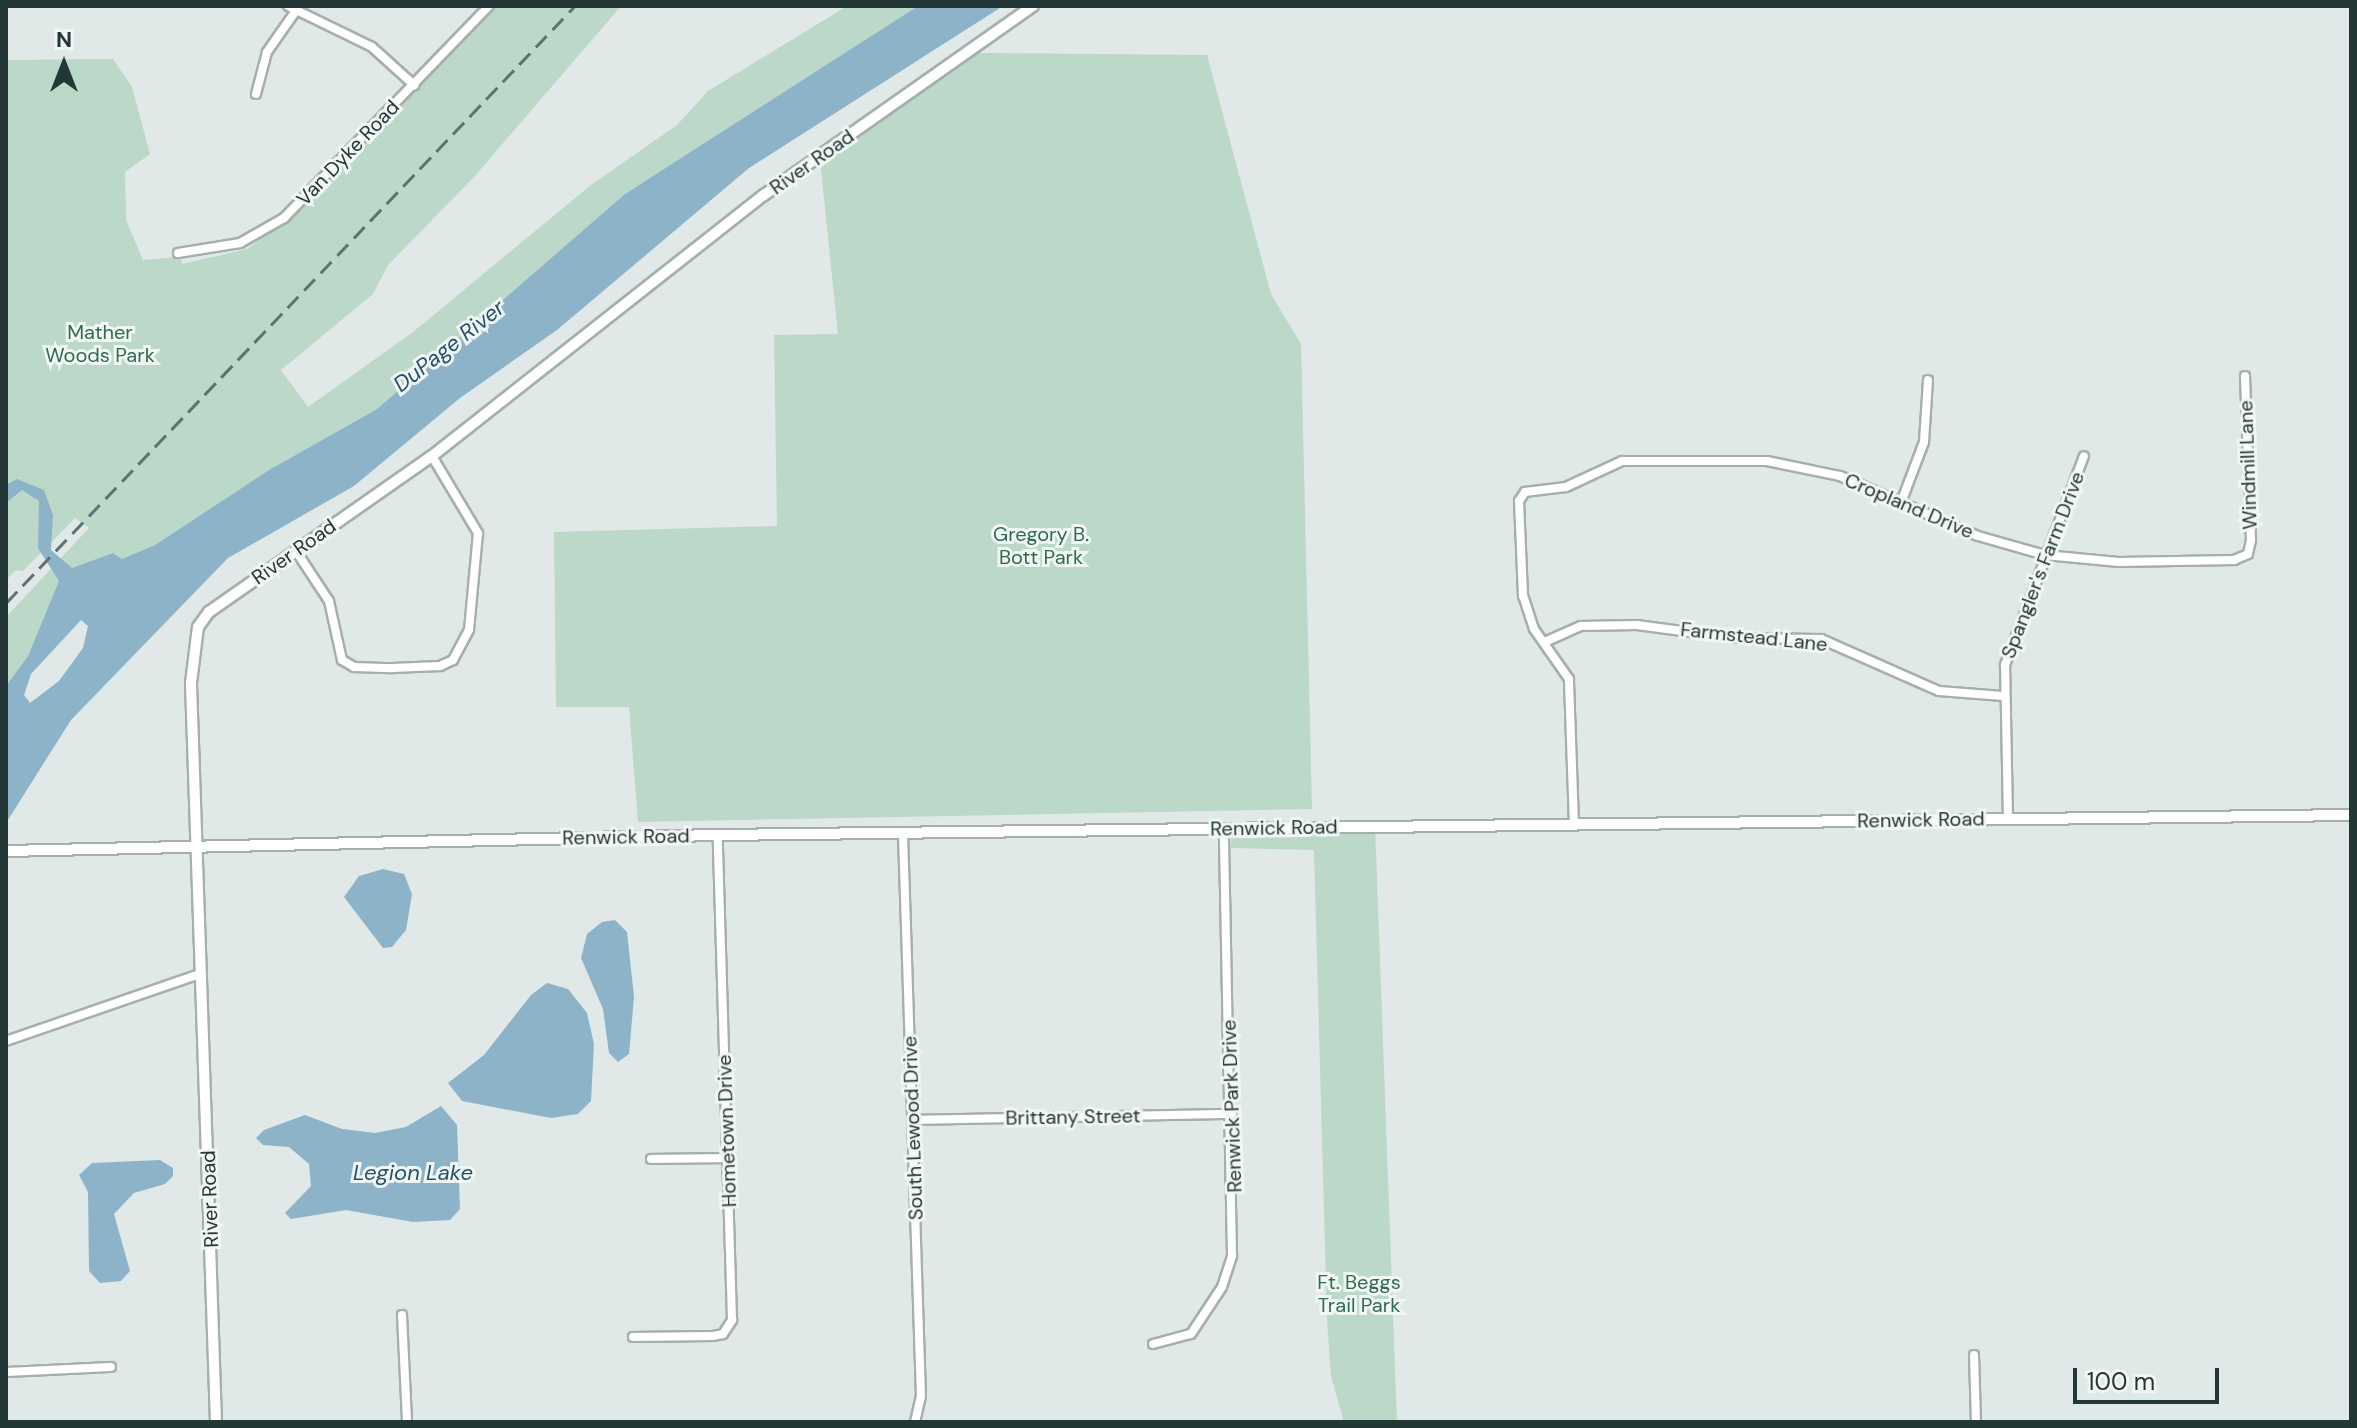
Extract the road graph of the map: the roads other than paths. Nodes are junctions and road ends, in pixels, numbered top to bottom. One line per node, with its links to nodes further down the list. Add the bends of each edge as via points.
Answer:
1 (489, 6): 4 (street, Van Dyke Road)
2 (1033, 6): 9 (street, River Road, via 764,195)
3 (292, 9): 4 (street, via 372,47); 5 (street, via 267,52)
4 (414, 85): 6 (street, Van Dyke Road, via 284,218 240,243)
5 (256, 94)
6 (178, 253)
7 (2245, 376): 13 (street, Windmill Lane)
8 (1928, 380): 11 (street, via 1924,442)
9 (432, 456): 12 (street, River Road); 12 (street, via 478,533 469,630 453,660 440,666 392,668 354,667 342,660 329,601)
10 (2084, 456): 14 (street, Spangler's Farm Drive)
11 (1902, 500): 14 (street, Cropland Drive, via 1978,536); 15 (street, Cropland Drive, via 1804,467 1732,459 1622,461 1566,487 1525,492 1519,501 1523,596 1526,613)
12 (296, 551): 23 (street, River Road, via 209,612 198,627 191,662)
13 (2248, 554): 14 (street, Cropland Drive, via 2234,560 2119,562)
14 (2045, 555): 16 (street, Spangler's Farm Drive, via 2012,639)
15 (1547, 641): 16 (street, Farmstead Lane, via 1581,626 1637,625 1734,638 1821,639 1939,691); 19 (street, via 1569,679)
16 (2003, 696): 18 (street, Spangler's Farm Drive)
17 (2351, 815): 18 (street, Renwick Road)
18 (2008, 819): 19 (street, Renwick Road)
19 (1574, 825): 20 (street, Renwick Road)
20 (1224, 828): 21 (street, Renwick Road); 27 (street, Renwick Park Drive)
21 (903, 834): 22 (street, Renwick Road); 28 (street, South Lewood Drive)
22 (718, 835): 23 (street, Renwick Road); 29 (street, Hometown Drive)
23 (196, 847): 24 (street, Renwick Road); 25 (street, River Road)
24 (6, 851)
25 (202, 973): 26 (street); 37 (street, River Road)
26 (6, 1041)
27 (1232, 1114): 28 (street, Brittany Street); 33 (street, Renwick Park Drive, via 1235,1225 1222,1287 1191,1334)
28 (913, 1120): 39 (street, South Lewood Drive, via 921,1396)
29 (727, 1158): 30 (street); 32 (street, Hometown Drive, via 728,1329 713,1336)
30 (651, 1159)
31 (402, 1315): 38 (street)
32 (633, 1337)
33 (1153, 1344)
34 (1974, 1355): 40 (street)
35 (111, 1367): 36 (street)
36 (6, 1372)
37 (216, 1422)
38 (407, 1422)
39 (915, 1422)
40 (1976, 1422)

